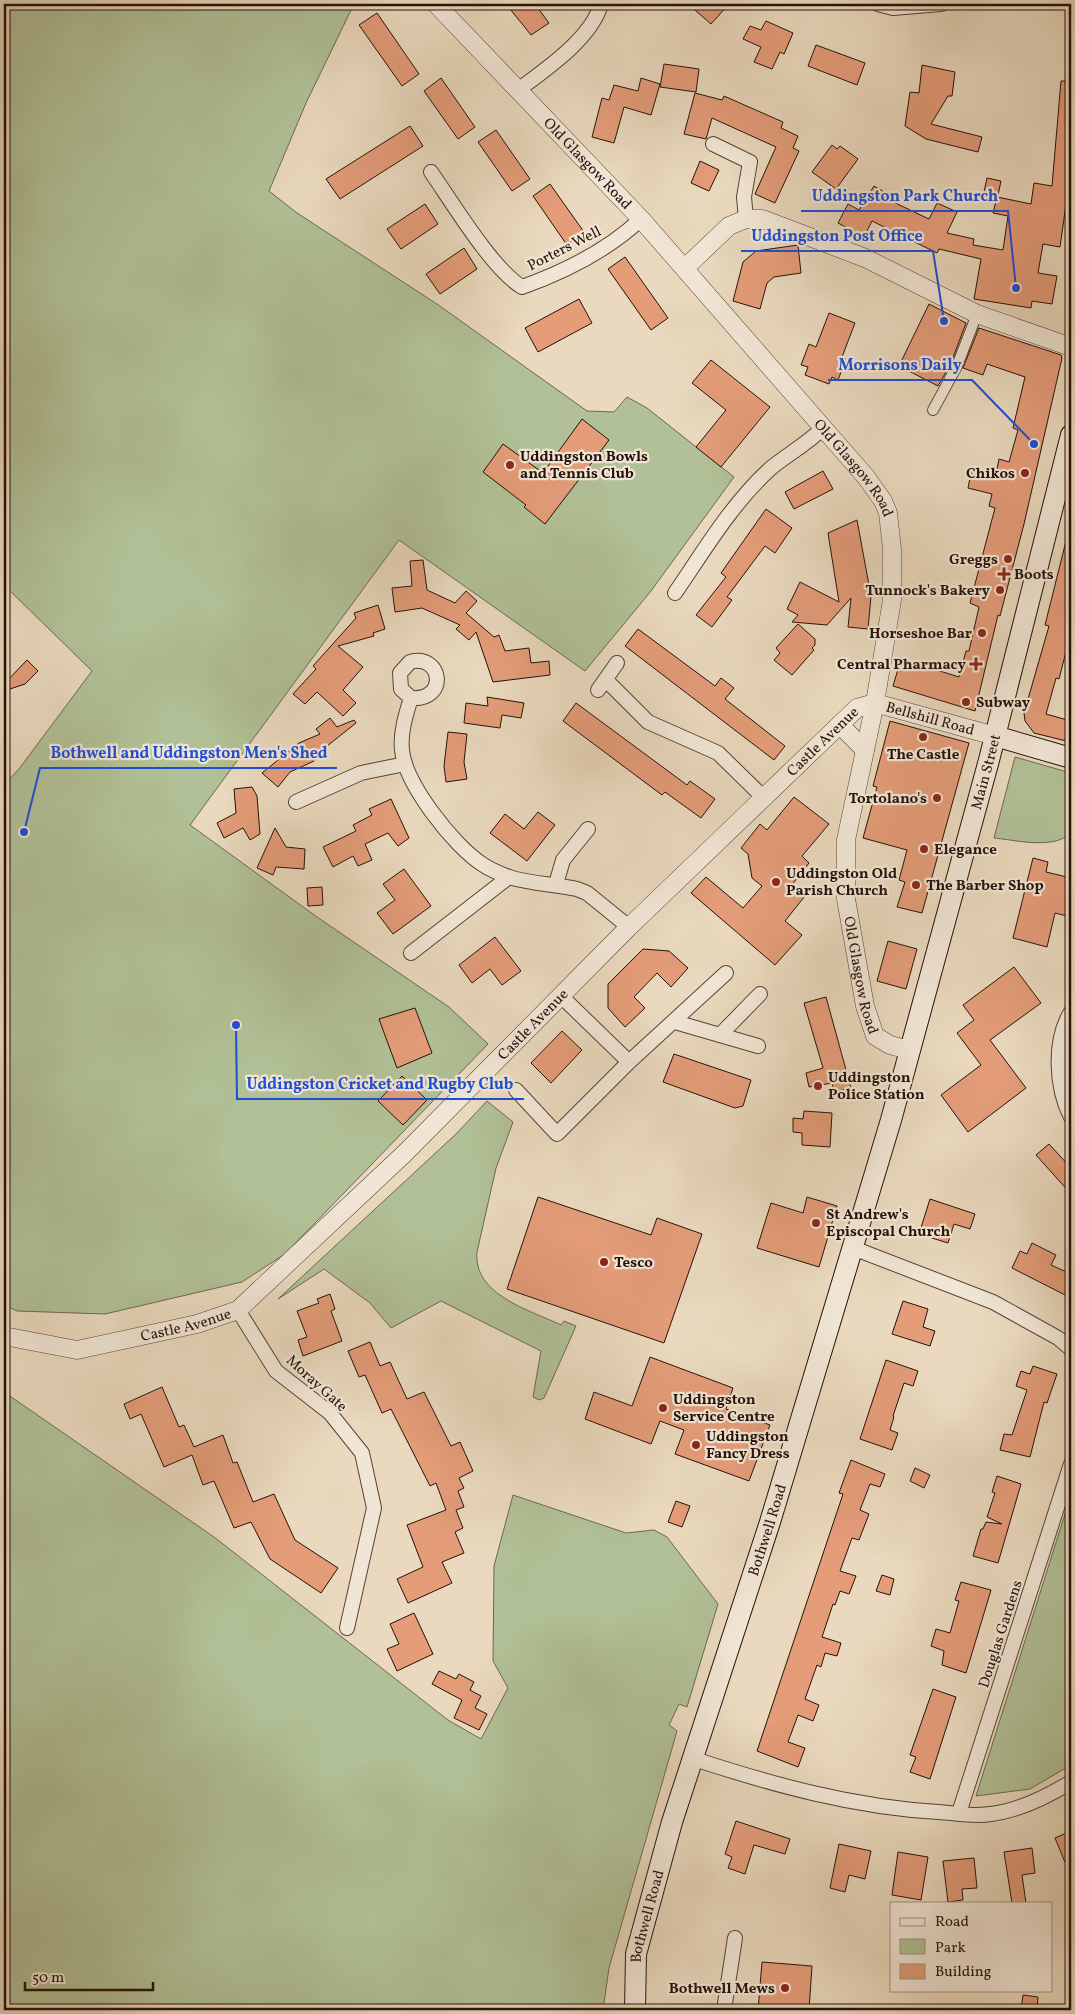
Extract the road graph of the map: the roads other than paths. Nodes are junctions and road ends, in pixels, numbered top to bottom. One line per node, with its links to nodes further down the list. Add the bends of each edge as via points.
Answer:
1 (436, 4): 6 (street, Old Glasgow Road)
2 (602, 4): 6 (street, via 578,41)
3 (878, 4): 5 (street)
4 (941, 4): 5 (street)
5 (893, 6)
6 (518, 90): 9 (street, Old Glasgow Road)
7 (713, 144): 10 (street, via 750,162 744,197)
8 (431, 172): 9 (street, Porters Well, via 509,279 522,287 545,279 623,236)
9 (641, 219): 11 (street, Old Glasgow Road)
10 (746, 219): 11 (street, via 729,226); 12 (street, via 781,224 865,258)
11 (685, 268): 15 (street, Old Glasgow Road)
12 (977, 314): 13 (street); 14 (street, via 957,366)
13 (1071, 347)
14 (933, 410)
15 (823, 428): 17 (street, via 772,468 733,509); 20 (street, Old Glasgow Road, via 875,490 888,513 892,600)
16 (1071, 435): 22 (main road, Main Street)
17 (675, 593)
18 (617, 663): 26 (street, via 602,685 648,722 718,753)
19 (412, 698): 25 (street, via 403,733 402,751)
20 (876, 703): 21 (street, Castle Avenue, via 857,708); 22 (street, Bellshill Road); 23 (street, Old Glasgow Road)
21 (840, 725): 23 (street); 26 (street, Castle Avenue)
22 (995, 736): 24 (main road, Bellshill Road); 40 (main road, Main Street)
23 (866, 750): 40 (street, Old Glasgow Road, via 846,840 846,899 865,1006 875,1036 890,1045)
24 (1071, 758)
25 (406, 764): 27 (street, via 361,773); 29 (street, via 426,806 447,831 481,864)
26 (764, 798): 31 (street, Castle Avenue)
27 (296, 802)
28 (588, 829): 30 (street, via 563,860)
29 (509, 877): 30 (street); 32 (street)
30 (556, 884): 31 (street, via 587,893)
31 (629, 927): 35 (street, Castle Avenue)
32 (411, 953)
33 (726, 973): 37 (street)
34 (760, 994): 38 (street)
35 (560, 995): 41 (street); 45 (street, Castle Avenue, via 404,1154)
36 (1071, 1012): 43 (street, via 1065,1022 1058,1059 1064,1104)
37 (675, 1022): 38 (street); 41 (street)
38 (720, 1035): 39 (street)
39 (758, 1046)
40 (909, 1050): 44 (main road, Bothwell Road)
41 (629, 1062): 42 (street, via 557,1134)
42 (516, 1090)
43 (1071, 1117)
44 (853, 1248): 47 (street, via 993,1302 1058,1338); 50 (main road, Bothwell Road)
45 (238, 1310): 46 (street, Castle Avenue, via 196,1324 77,1350); 49 (street, Moray Gate, via 276,1371 330,1413 362,1452 374,1508)
46 (4, 1336)
47 (1071, 1349)
48 (1071, 1464): 52 (street, Douglas Gardens)
49 (347, 1628)
50 (694, 1759): 52 (street, via 770,1783 837,1799 904,1810); 54 (main road, Bothwell Road, via 672,1822 636,1954)
51 (1071, 1782): 52 (street, via 1044,1798 991,1814)
52 (959, 1813)
53 (736, 1938): 55 (street)
54 (635, 2010)
55 (724, 2010)

